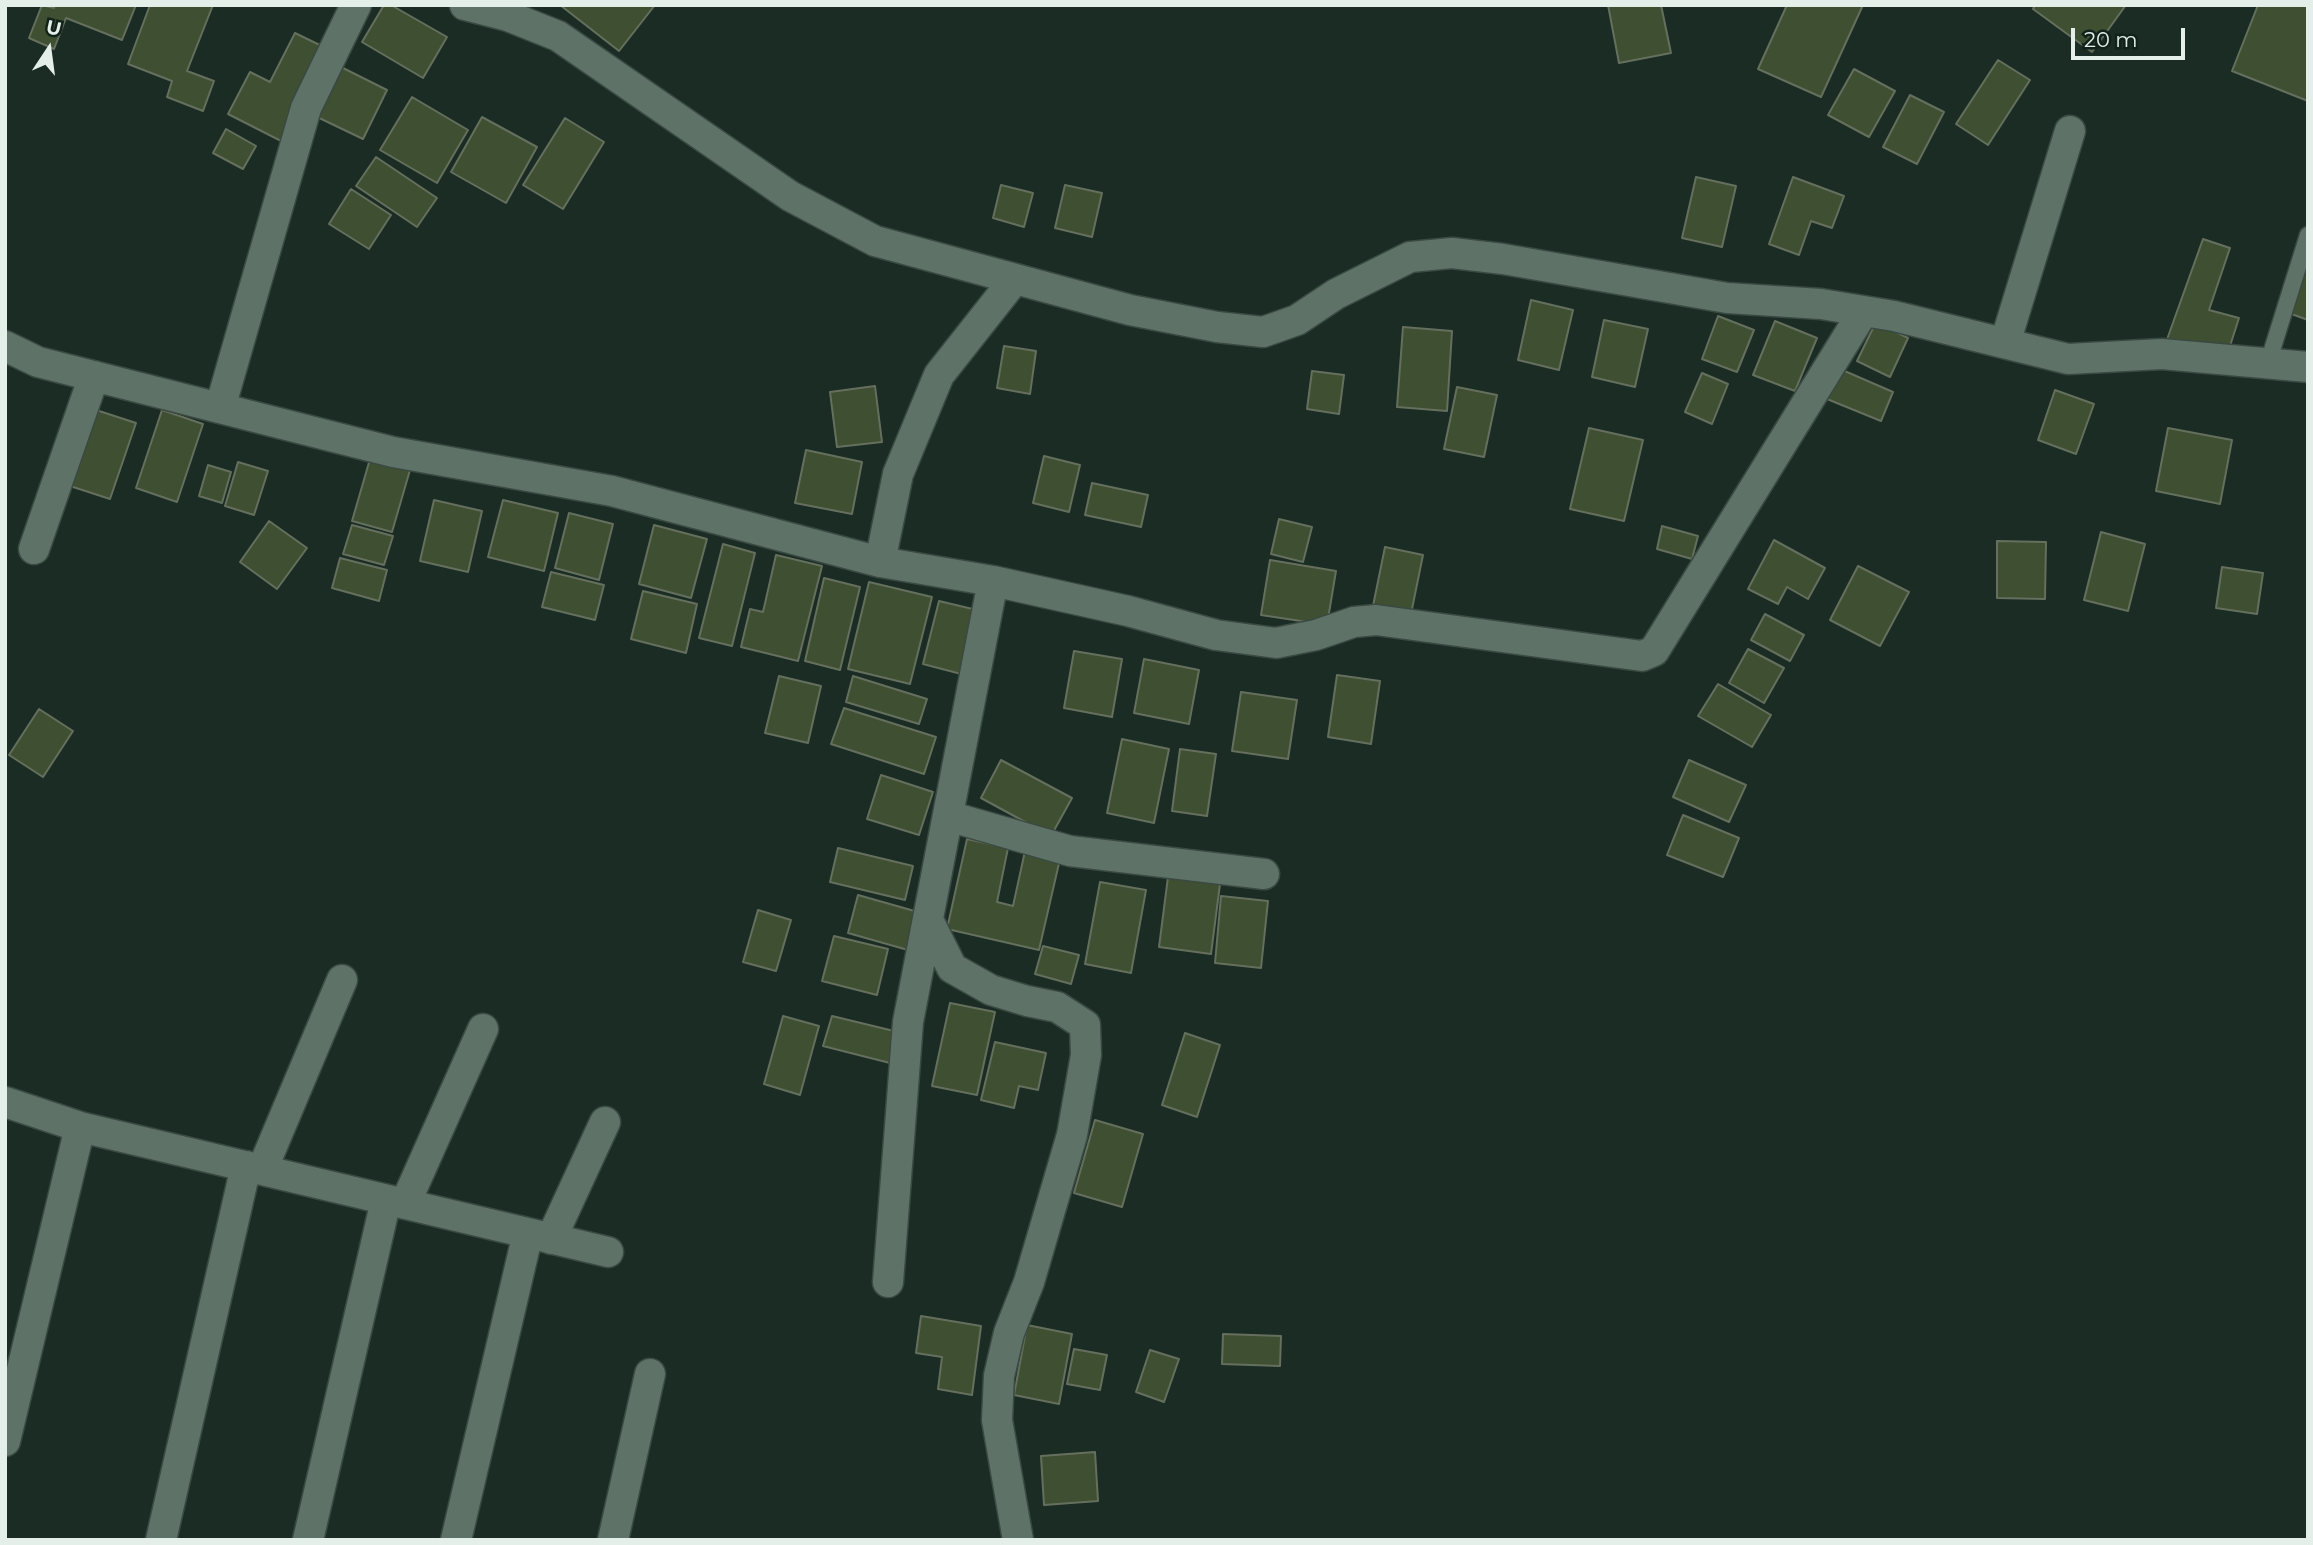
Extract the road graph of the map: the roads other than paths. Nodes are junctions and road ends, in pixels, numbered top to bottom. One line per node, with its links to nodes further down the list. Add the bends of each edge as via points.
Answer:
1 (356, 5): 12 (street, via 306,108)
2 (466, 5): 5 (street, via 558,36 790,196 875,241)
3 (2070, 131): 7 (street)
4 (2308, 235): 9 (lane)
5 (1014, 280): 6 (street, via 1143,313 1263,332 1297,320 1336,294 1410,257 1452,253 1727,298 1821,304); 14 (street, via 939,375 898,474)
6 (1863, 312): 7 (street); 15 (street, via 1654,651 1642,656 1376,620 1276,643 1250,640)
7 (2005, 343): 9 (street, via 2068,359 2162,354)
8 (5, 346): 11 (street, via 38,362)
9 (2268, 363): 10 (street)
10 (2308, 367)
11 (94, 376): 12 (street); 13 (street)
12 (220, 408): 14 (street, via 393,452 612,491)
13 (34, 549)
14 (880, 562): 15 (street)
15 (993, 581): 16 (street)
16 (948, 816): 17 (street, via 1070,851); 18 (street)
17 (1264, 874)
18 (928, 920): 28 (street, via 908,1022); 35 (street, via 952,968 991,990 1057,1007 1085,1025 1086,1055 1072,1135 999,1376 997,1420)
19 (342, 980): 24 (street)
20 (483, 1029): 25 (street)
21 (5, 1102): 23 (street)
22 (605, 1122): 26 (street)
23 (80, 1127): 24 (street); 30 (street)
24 (254, 1168): 25 (street); 31 (street)
25 (396, 1202): 26 (street); 32 (street)
26 (540, 1236): 27 (street); 33 (street)
27 (608, 1252)
28 (888, 1282)
29 (650, 1374): 34 (street)
30 (5, 1441)
31 (161, 1540)
32 (308, 1540)
33 (456, 1540)
34 (613, 1540)
35 (1018, 1540)

